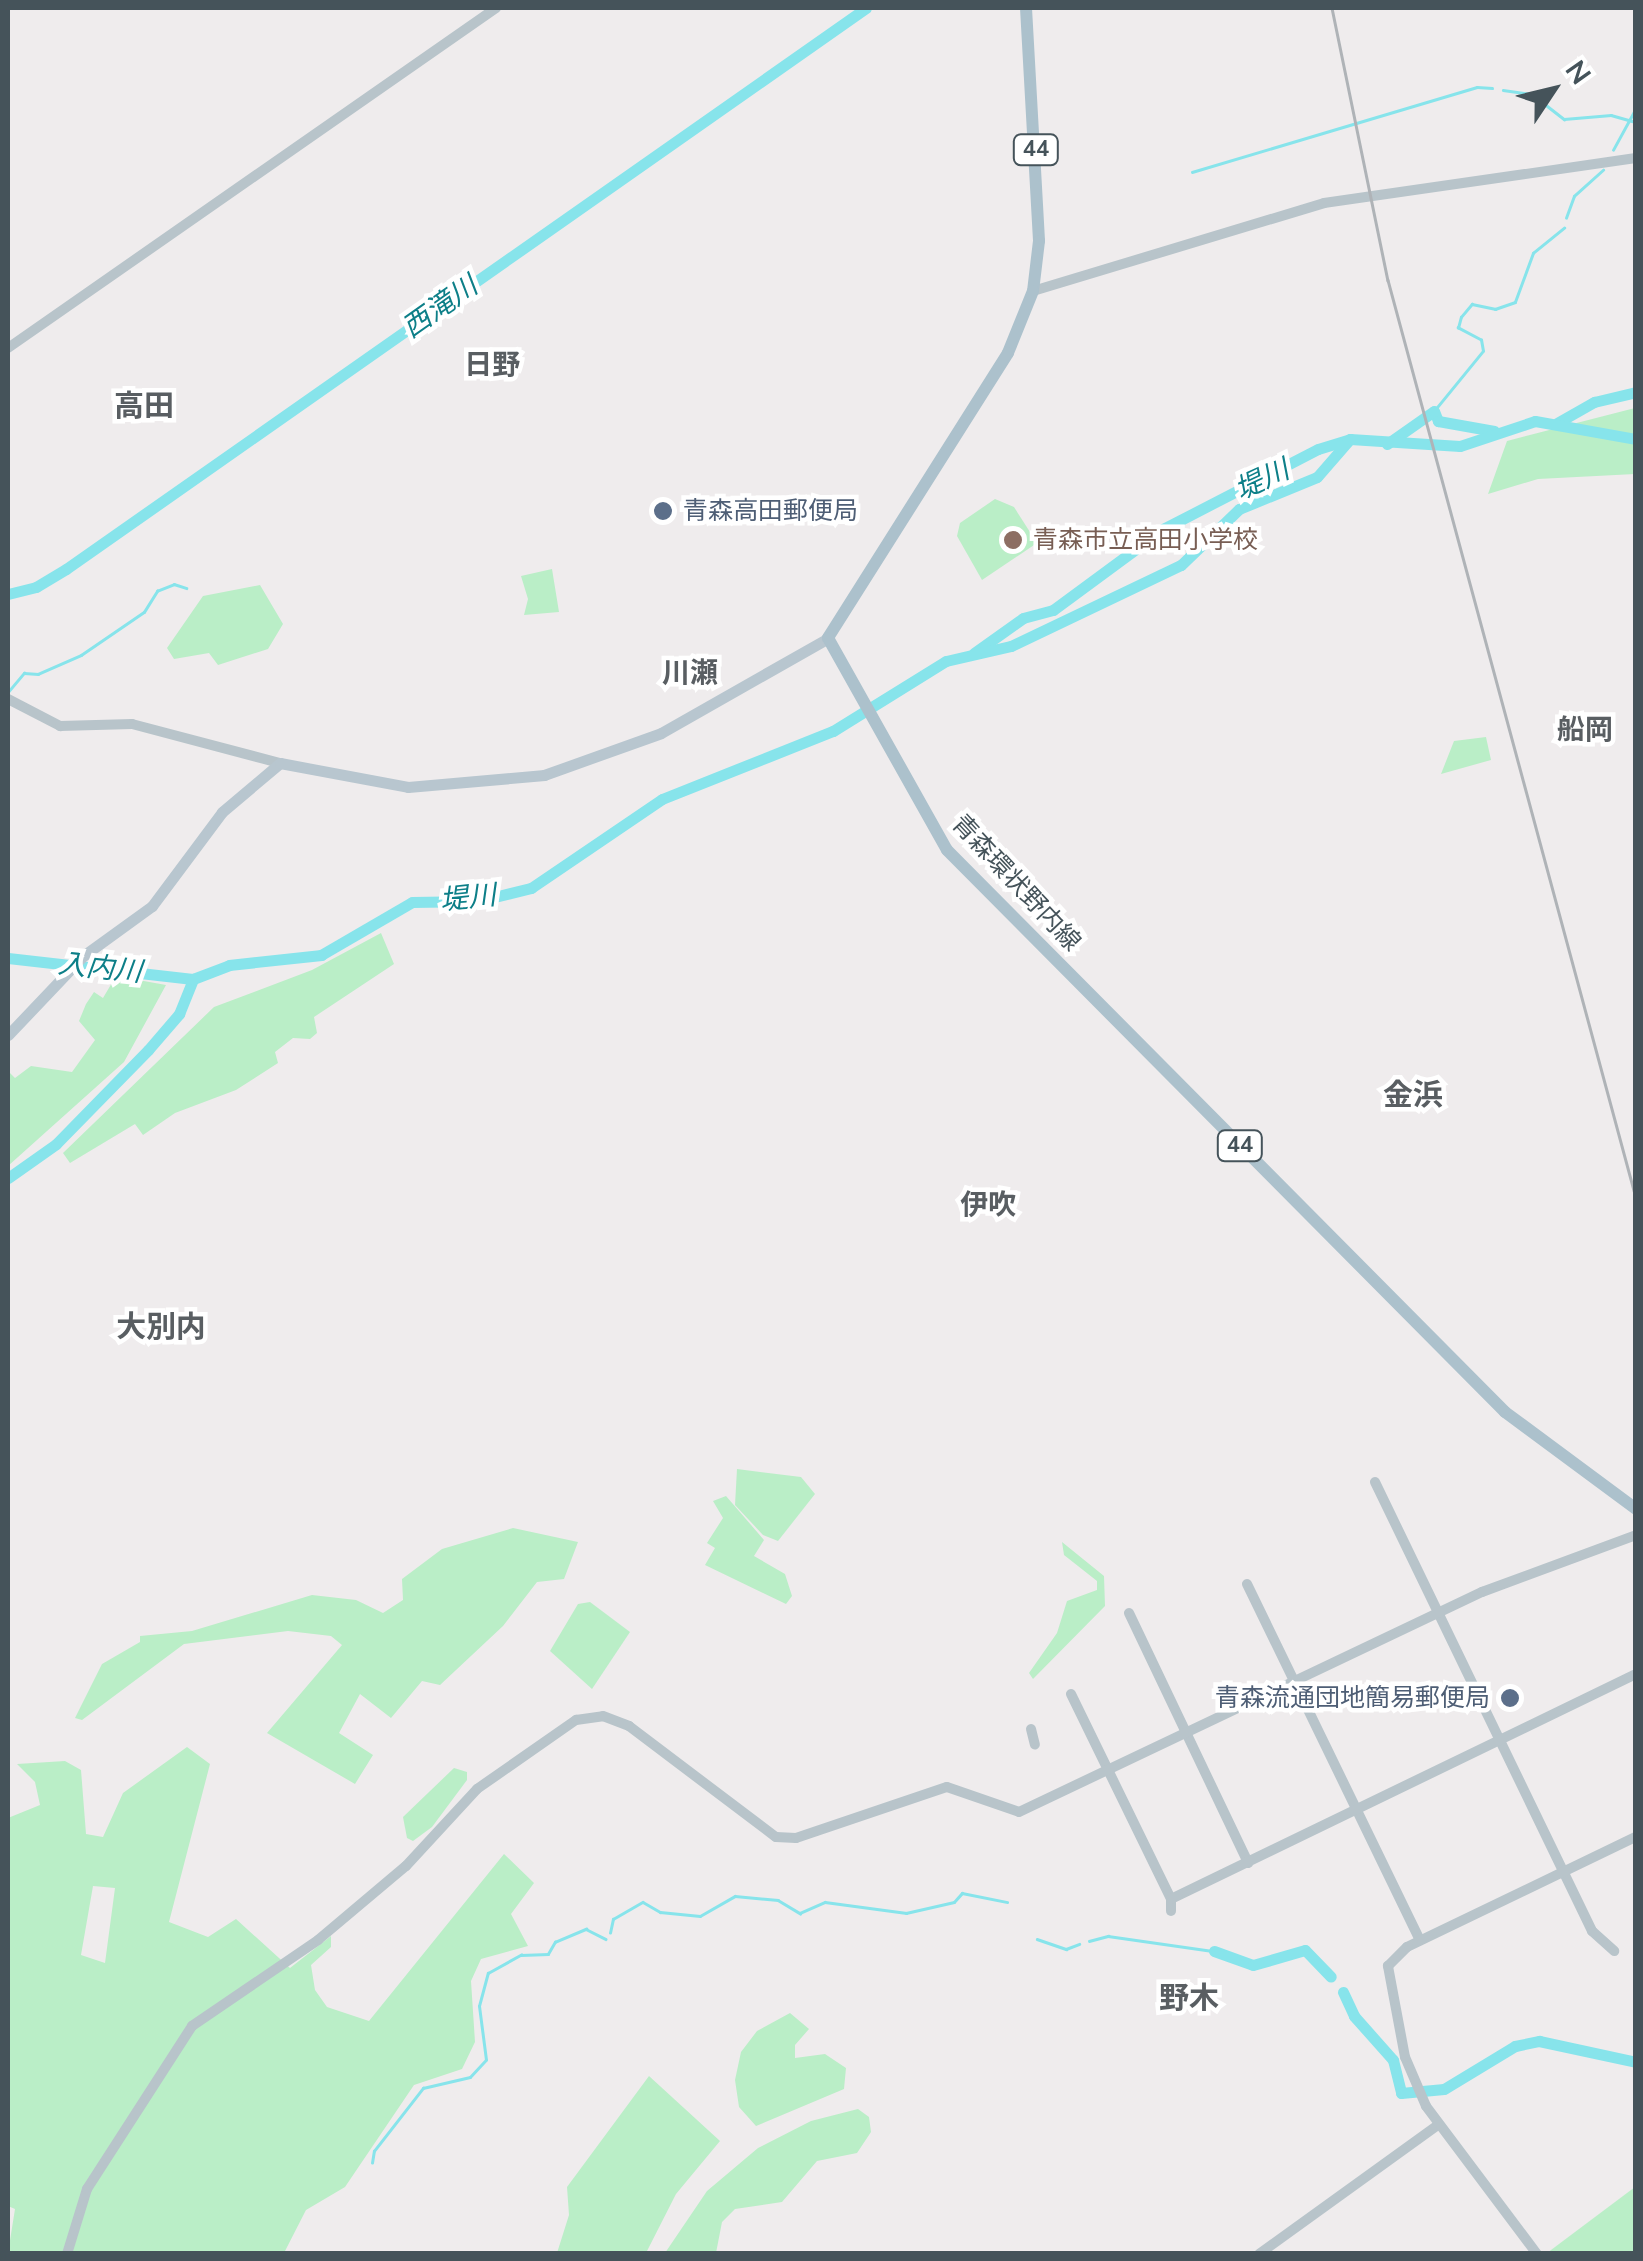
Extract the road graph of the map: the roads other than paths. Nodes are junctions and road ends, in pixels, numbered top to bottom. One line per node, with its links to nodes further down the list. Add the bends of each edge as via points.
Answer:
1 (496, 8): 5 (street)
2 (1026, 8): 4 (main road, 44, via 1040,241)
3 (1636, 158): 4 (street, via 1324,203)
4 (1033, 291): 6 (main road, 44, via 1008,353)
5 (8, 348)
6 (828, 638): 8 (main road, via 661,734 544,775 408,787); 11 (main road, 青森環状野内線 / 44, via 922,811 967,871 1505,1412)
7 (8, 700): 8 (street, via 60,726 132,724)
8 (280, 763): 9 (main road, via 222,812 152,906 83,956)
9 (8, 1034)
10 (1375, 1482): 15 (street)
11 (1636, 1508)
12 (1636, 1536): 15 (street)
13 (1248, 1584): 17 (street)
14 (1129, 1613): 20 (street)
15 (1439, 1614): 17 (street); 21 (street)
16 (1636, 1674): 21 (street)
17 (1296, 1682): 20 (street); 24 (street)
18 (1072, 1694): 23 (street)
19 (1031, 1729): 22 (street)
20 (1186, 1735): 23 (street); 26 (street)
21 (1500, 1740): 24 (street); 27 (street)
22 (1035, 1745)
23 (1108, 1773): 26 (street, via 1171,1905); 31 (street, via 1019,1812 947,1787 786,1838 762,1831 620,1721 576,1720 477,1790 406,1866 318,1940 192,2026 87,2189)
24 (1357, 1809): 26 (street); 28 (street)
25 (1636, 1837): 27 (street)
26 (1248, 1863)
27 (1564, 1872): 28 (street); 29 (street, via 1594,1934)
28 (1420, 1940): 30 (street, via 1388,1966 1414,2082)
29 (1614, 1951)
30 (1438, 2125): 32 (street); 33 (street)
31 (67, 2254)
32 (1259, 2254)
33 (1537, 2254)

